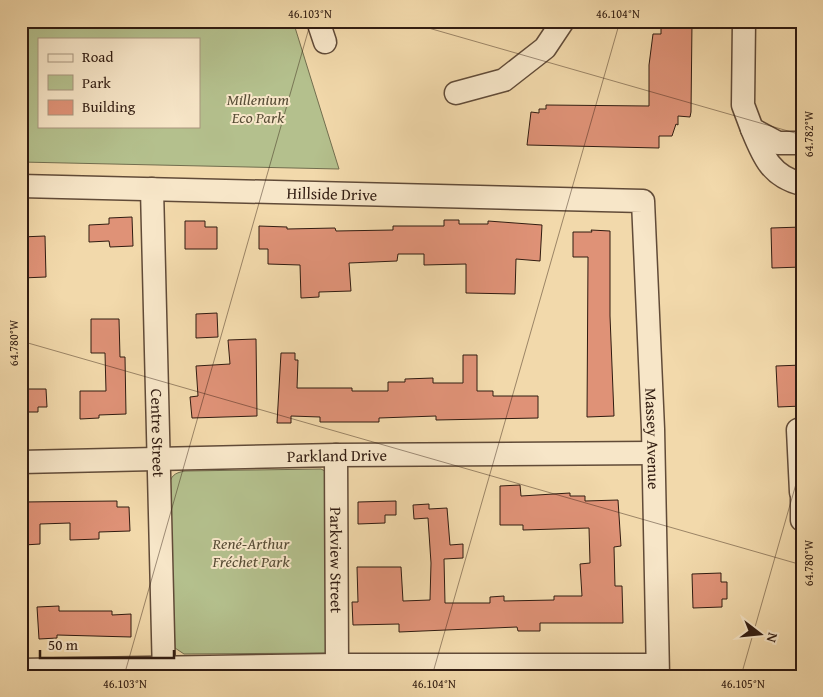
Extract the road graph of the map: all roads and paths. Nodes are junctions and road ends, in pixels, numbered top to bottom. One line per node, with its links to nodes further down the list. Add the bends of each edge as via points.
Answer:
1 (563, 21): 3 (street, via 545,48 504,80)
2 (744, 21): 4 (street, via 743,105)
3 (456, 93)
4 (752, 129): 5 (street, via 778,143); 6 (street, via 765,161 788,181)
5 (802, 143)
6 (802, 184)
7 (21, 186): 8 (street, Hillside Drive)
8 (152, 189): 9 (street, Hillside Drive); 13 (street, Centre Street)
9 (643, 201): 11 (street, Massey Avenue)
10 (802, 430): 15 (street, via 798,430)
11 (653, 453): 12 (street, Parkland Drive); 19 (street, Massey Avenue)
12 (336, 455): 13 (street, Parkland Drive); 17 (street, Parkview Street)
13 (159, 458): 14 (street, Parkland Drive); 20 (street, Centre Street)
14 (21, 462)
15 (801, 492): 16 (street)
16 (802, 520)
17 (337, 665): 19 (street); 20 (street)
18 (21, 670): 20 (street)
19 (658, 671)
20 (164, 672)

